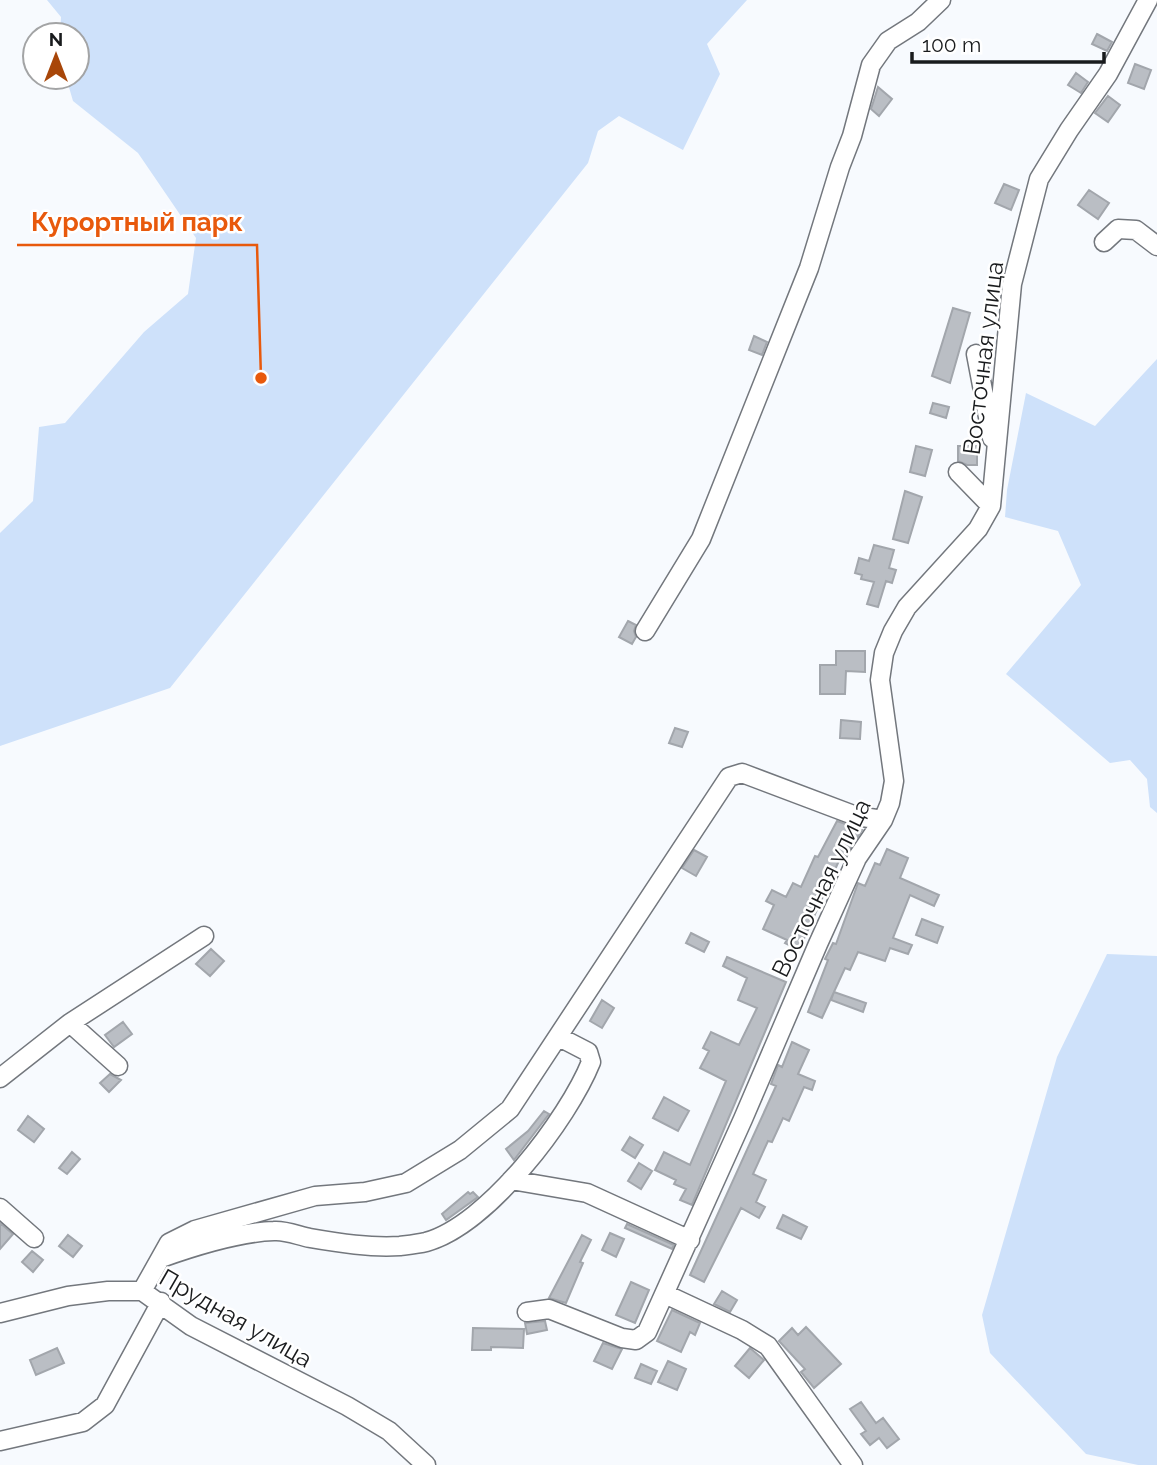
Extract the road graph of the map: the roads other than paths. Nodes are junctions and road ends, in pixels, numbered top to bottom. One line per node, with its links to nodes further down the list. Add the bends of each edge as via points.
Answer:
1 (941, 0): 9 (street, via 888,41 871,65 809,268 701,539)
2 (1148, 0): 6 (street, Восточная улица, via 1108,74 1039,179 1012,284)
3 (1104, 242): 4 (street, via 1118,229 1136,230)
4 (1157, 246)
5 (975, 354): 6 (street)
6 (996, 452): 8 (street, Восточная улица)
7 (958, 472): 8 (street)
8 (991, 506): 10 (street, Восточная улица, via 978,529 907,607 884,653 880,680 894,781)
9 (645, 631)
10 (883, 820): 13 (street, via 856,816 742,773 729,777); 19 (street, Восточная улица, via 857,858)
11 (204, 936): 12 (street)
12 (70, 1023): 14 (street); 15 (street)
13 (559, 1037): 16 (street, via 588,1052 592,1062 564,1112); 20 (street, via 510,1109 460,1150 406,1183 315,1196 195,1230 169,1243)
14 (118, 1066)
15 (0, 1079)
16 (510, 1180): 19 (street, via 587,1193); 20 (street, via 468,1218 427,1242 354,1245 275,1230)
17 (0, 1208): 18 (street)
18 (34, 1238)
19 (690, 1240): 22 (street, Восточная улица)
20 (161, 1258): 21 (street)
21 (142, 1291): 23 (street, Прудная улица); 25 (street, Прудная улица, via 68,1296)
22 (665, 1294): 24 (street, Восточная улица, via 647,1332 636,1340 549,1309); 28 (street, via 768,1346)
23 (161, 1302): 26 (street, via 105,1405 83,1422); 27 (street, Прудная улица, via 191,1326 389,1431)
24 (527, 1312)
25 (0, 1313)
26 (0, 1441)
27 (426, 1465)
28 (853, 1465)

